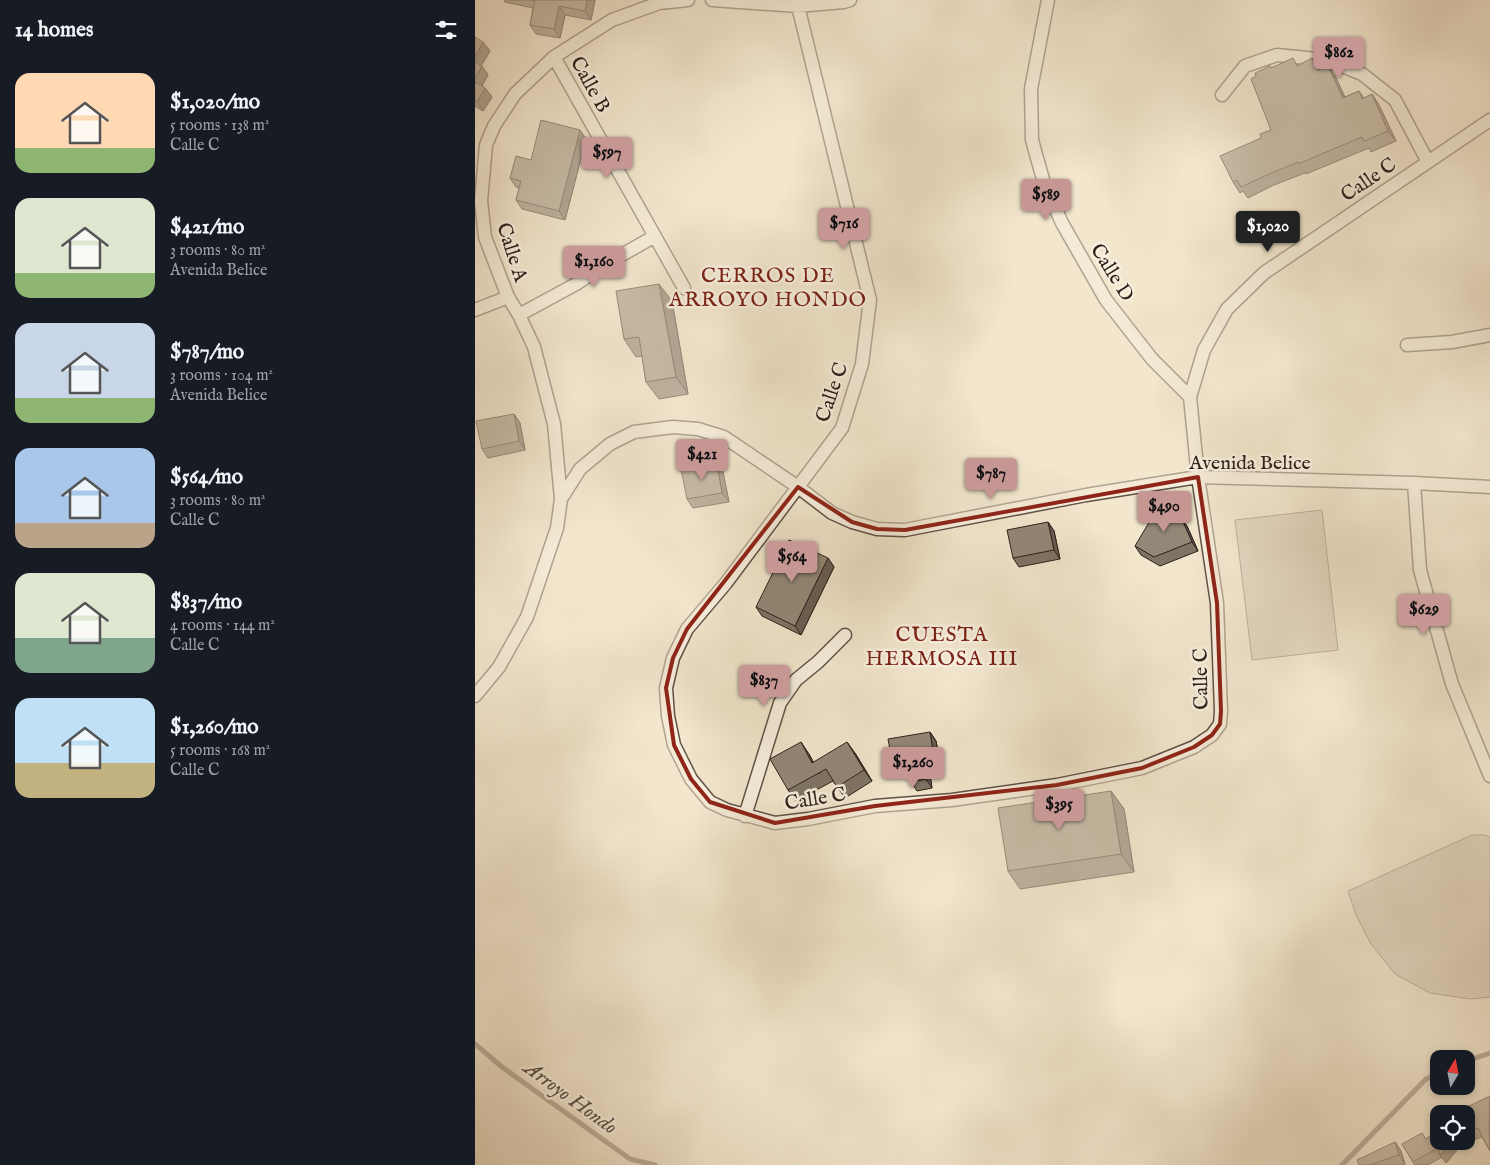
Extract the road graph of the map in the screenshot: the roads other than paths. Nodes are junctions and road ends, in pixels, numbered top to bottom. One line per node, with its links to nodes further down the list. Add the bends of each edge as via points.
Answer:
1 (688, 0): 6 (street, Calle A, via 659,3 612,20)
2 (712, 0): 5 (street)
3 (851, 0): 5 (street)
4 (1048, 0): 17 (street, Calle D, via 1031,89 1032,140 1044,183 1062,223 1106,300 1152,359)
5 (798, 6): 20 (street, Calle C, via 870,300 862,364 841,428)
6 (554, 57): 10 (street, Calle B); 12 (street, Calle A, via 515,94 486,145 481,201 485,237)
7 (1222, 95): 9 (street, via 1245,66 1277,55 1327,60 1362,74 1395,100)
8 (1488, 125): 9 (street, Calle C)
9 (1428, 162): 17 (street, Calle C, via 1264,273 1227,309 1203,350)
10 (655, 236): 11 (street, Calle B); 14 (street)
11 (683, 288)
12 (508, 298): 13 (street); 14 (street, Calle A)
13 (475, 310)
14 (519, 315): 22 (street, Calle A, via 534,348 554,424)
15 (1490, 335): 16 (street)
16 (1407, 345)
17 (1190, 396): 18 (street, Calle C)
18 (1198, 477): 19 (street, Avenida Belice); 20 (street, Avenida Belice, via 905,530 877,529 852,522); 26 (street, Calle C, via 1217,603 1221,711 1220,724 1212,734 1194,746 1142,768 1057,785 952,800 875,806 775,823)
19 (1414, 482): 21 (street, Avenida Belice); 25 (street, via 1421,570 1452,684)
20 (798, 487): 22 (street, Avenida Belice, via 723,437 698,429 673,427 634,432 610,444 580,469); 26 (street, Calle C, via 687,629 673,658 666,688 667,716 674,745 691,779 710,802)
21 (1490, 487)
22 (561, 499): 24 (street, Calle A, via 557,528 527,617 499,667)
23 (845, 635): 26 (street, via 796,680 780,703)
24 (475, 696)
25 (1490, 776)
26 (745, 816)

